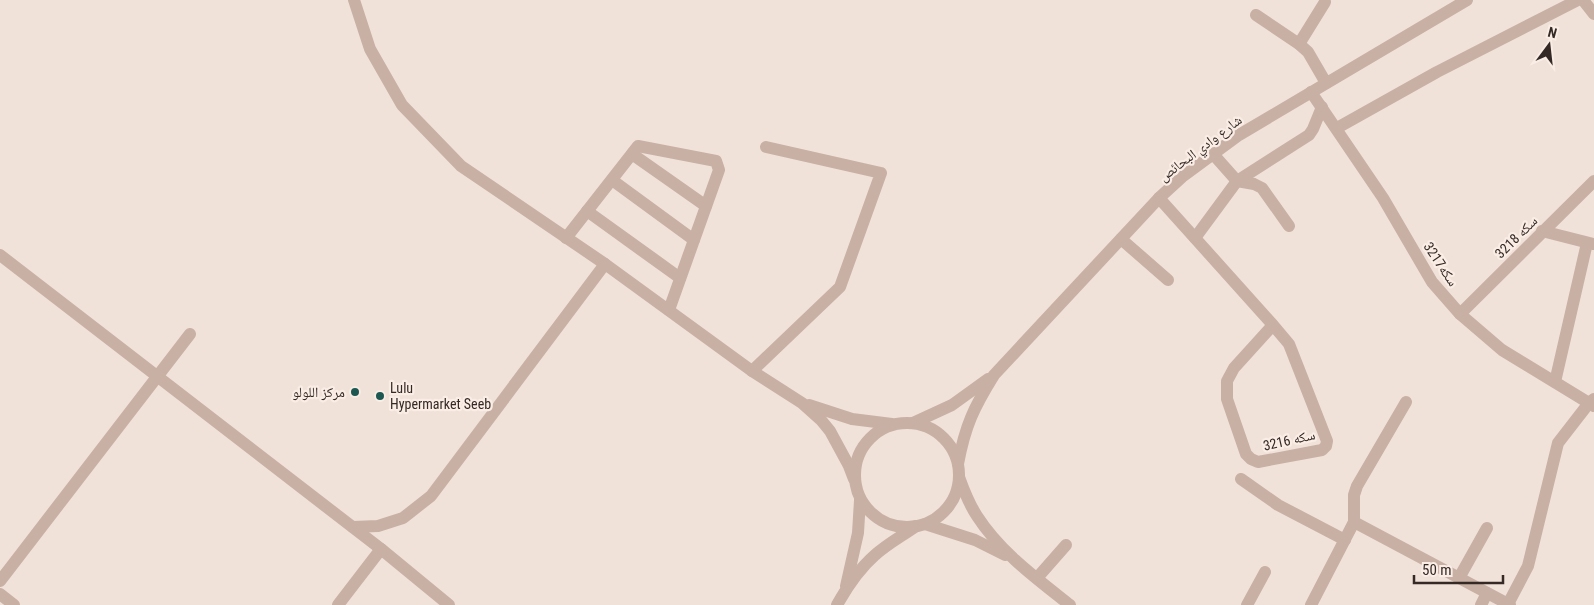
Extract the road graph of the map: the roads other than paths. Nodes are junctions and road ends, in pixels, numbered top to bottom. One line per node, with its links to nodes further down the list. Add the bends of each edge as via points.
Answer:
1 (354, 0): 24 (street, via 370,49 402,104 461,166)
2 (1467, 0): 9 (street, شارع وادي البحائص)
3 (1578, 0): 12 (street, via 1437,72)
4 (1583, 0): 6 (street)
5 (1325, 2): 8 (street)
6 (1594, 14)
7 (1256, 15): 8 (street)
8 (1299, 44): 9 (street, via 1308,52)
9 (1326, 83): 10 (street, شارع وادي البحائص)
10 (1311, 92): 11 (street, سكه3217); 15 (street, شارع وادي البحائص, via 1238,135)
11 (1322, 107): 12 (street, سكه3217); 17 (street, via 1309,135)
12 (1337, 128): 34 (street, سكه3217, via 1432,282)
13 (766, 147): 37 (street, via 881,173 840,287)
14 (632, 154): 16 (street); 20 (street); 20 (street, via 638,146 716,161 720,170)
15 (1213, 154): 17 (street); 19 (street, شارع وادي البحائص)
16 (612, 180): 21 (street); 27 (street)
17 (1237, 181): 22 (street, via 1262,188); 25 (street)
18 (1594, 181): 23 (street, سكه 3218)
19 (1159, 198): 25 (street, سكه 3216); 26 (street, شارع وادي البحائص)
20 (706, 206): 27 (street)
21 (588, 211): 24 (street); 31 (street)
22 (1289, 226)
23 (1542, 231): 28 (street); 34 (street, سكه 3218)
24 (566, 238): 30 (street)
25 (1195, 238): 35 (street, سكه 3216)
26 (1121, 239): 32 (street); 38 (street, شارع وادي البحائص)
27 (694, 240): 31 (street)
28 (1590, 244): 40 (street)
29 (0, 255): 39 (street)
30 (605, 264): 33 (street); 52 (street, via 431,496 403,518 378,526)
31 (680, 278): 33 (street)
32 (1168, 280)
33 (669, 310): 37 (street)
34 (1460, 314): 40 (street, سكه3217, via 1502,350)
35 (1273, 325): 35 (street, سكه 3216, via 1289,344 1327,441 1322,450 1258,462 1246,454 1226,389 1229,375)
36 (190, 334): 39 (street)
37 (752, 371): 42 (street)
38 (994, 375): 44 (street, via 952,405); 46 (street, via 968,422)
39 (156, 377): 52 (street); 61 (street)
40 (1555, 382): 43 (street, سكه3217)
41 (1406, 402): 50 (street, via 1357,486)
42 (802, 403): 45 (street, via 852,419); 47 (street, via 830,432)
43 (1592, 403): 65 (street, via 1558,443 1528,566)
44 (913, 423): 45 (street); 46 (street, via 926,426 942,437 954,452)
45 (894, 424): 47 (street, via 882,428 864,444 856,461)
46 (959, 471): 51 (street, via 949,506); 57 (street, via 978,518)
47 (854, 479): 49 (street)
48 (1241, 479): 54 (street, via 1278,505)
49 (860, 500): 51 (street, via 884,522 906,527); 62 (street, via 858,533)
50 (1354, 522): 54 (street); 60 (street)
51 (921, 525): 57 (street, via 986,544); 62 (street, via 875,554)
52 (352, 527): 56 (street)
53 (1487, 528): 60 (street)
54 (1344, 540): 72 (street)
55 (1066, 546): 59 (street)
56 (381, 549): 67 (street); 68 (street)
57 (1020, 564): 59 (street)
58 (1265, 572): 71 (street)
59 (1037, 578): 70 (street)
60 (1459, 578): 63 (street)
61 (0, 581)
62 (844, 591): 69 (street)
63 (1487, 593): 65 (street); 73 (street)
64 (0, 594): 66 (street)
65 (1509, 604)
66 (14, 605)
67 (338, 605)
68 (449, 605)
69 (837, 605)
70 (1070, 605)
71 (1247, 605)
72 (1311, 605)
73 (1481, 605)

